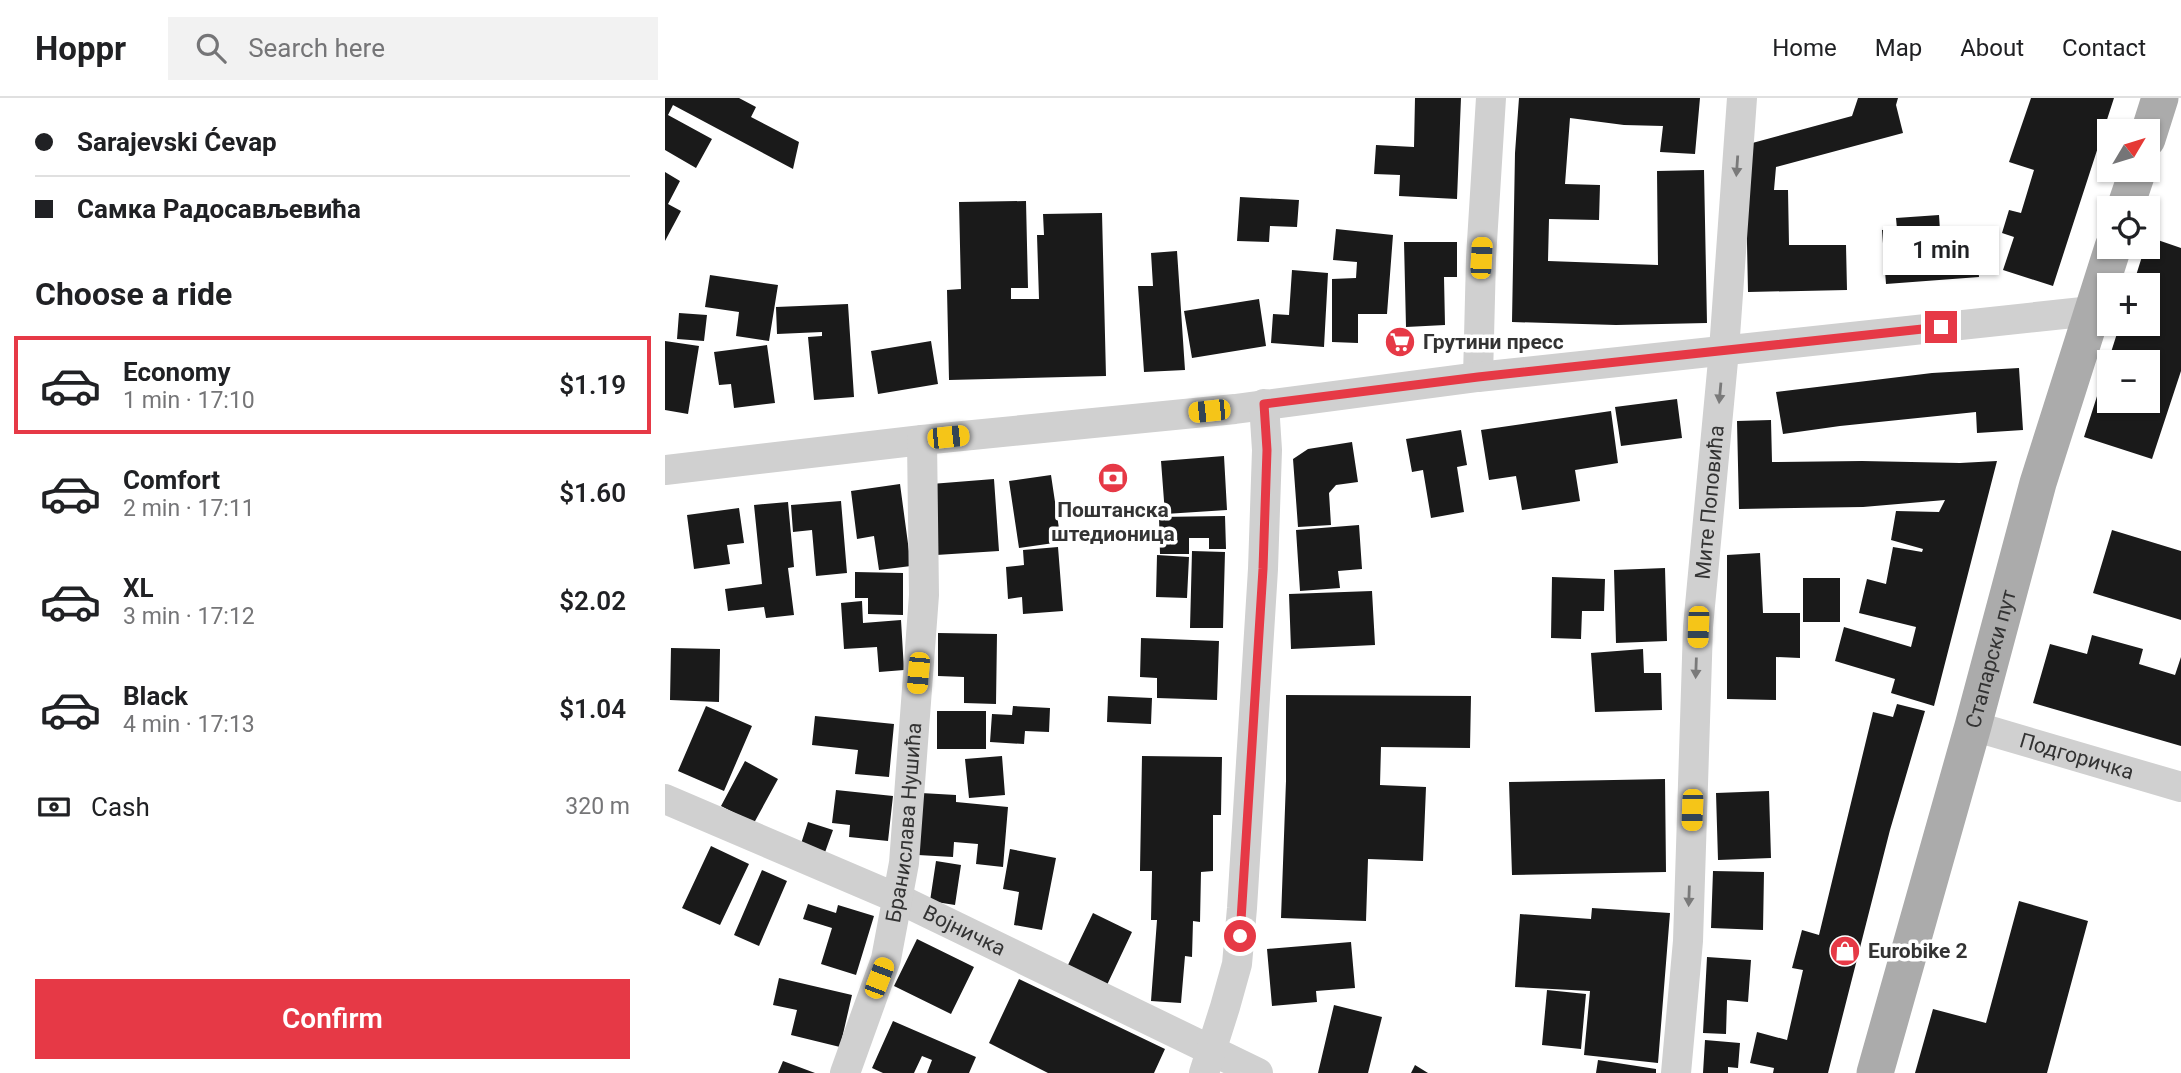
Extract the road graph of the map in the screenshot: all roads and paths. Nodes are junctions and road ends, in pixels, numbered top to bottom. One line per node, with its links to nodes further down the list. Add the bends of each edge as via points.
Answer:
1 (1491, 98): 8 (street)
2 (1742, 98): 7 (street, Мите Поповића, one-way to 7)
3 (2160, 98): 4 (main road)
4 (2153, 119)
5 (2109, 259): 6 (main road, Стапарски пут)
6 (2092, 311): 7 (street); 12 (main road, Стапарски пут, via 2038,483)
7 (1724, 350): 8 (street); 19 (street, Мите Поповића, one-way to 19, via 1698,627 1688,941)
8 (1478, 377): 9 (street)
9 (1264, 404): 10 (street); 16 (street, via 1263,569 1242,908 1237,964)
10 (922, 440): 11 (street); 15 (street, Бранислава Нушића, via 923,595)
11 (665, 470)
12 (1973, 726): 13 (street, Подгоричка); 20 (main road, Стапарски пут)
13 (2181, 788)
14 (665, 799): 15 (street, Војничка)
15 (899, 899): 16 (street, Војничка); 17 (street, Бранислава Нушића, via 886,959)
16 (1207, 1061): 18 (street, Војничка)
17 (845, 1073)
18 (1258, 1073)
19 (1676, 1073)
20 (1875, 1073)

